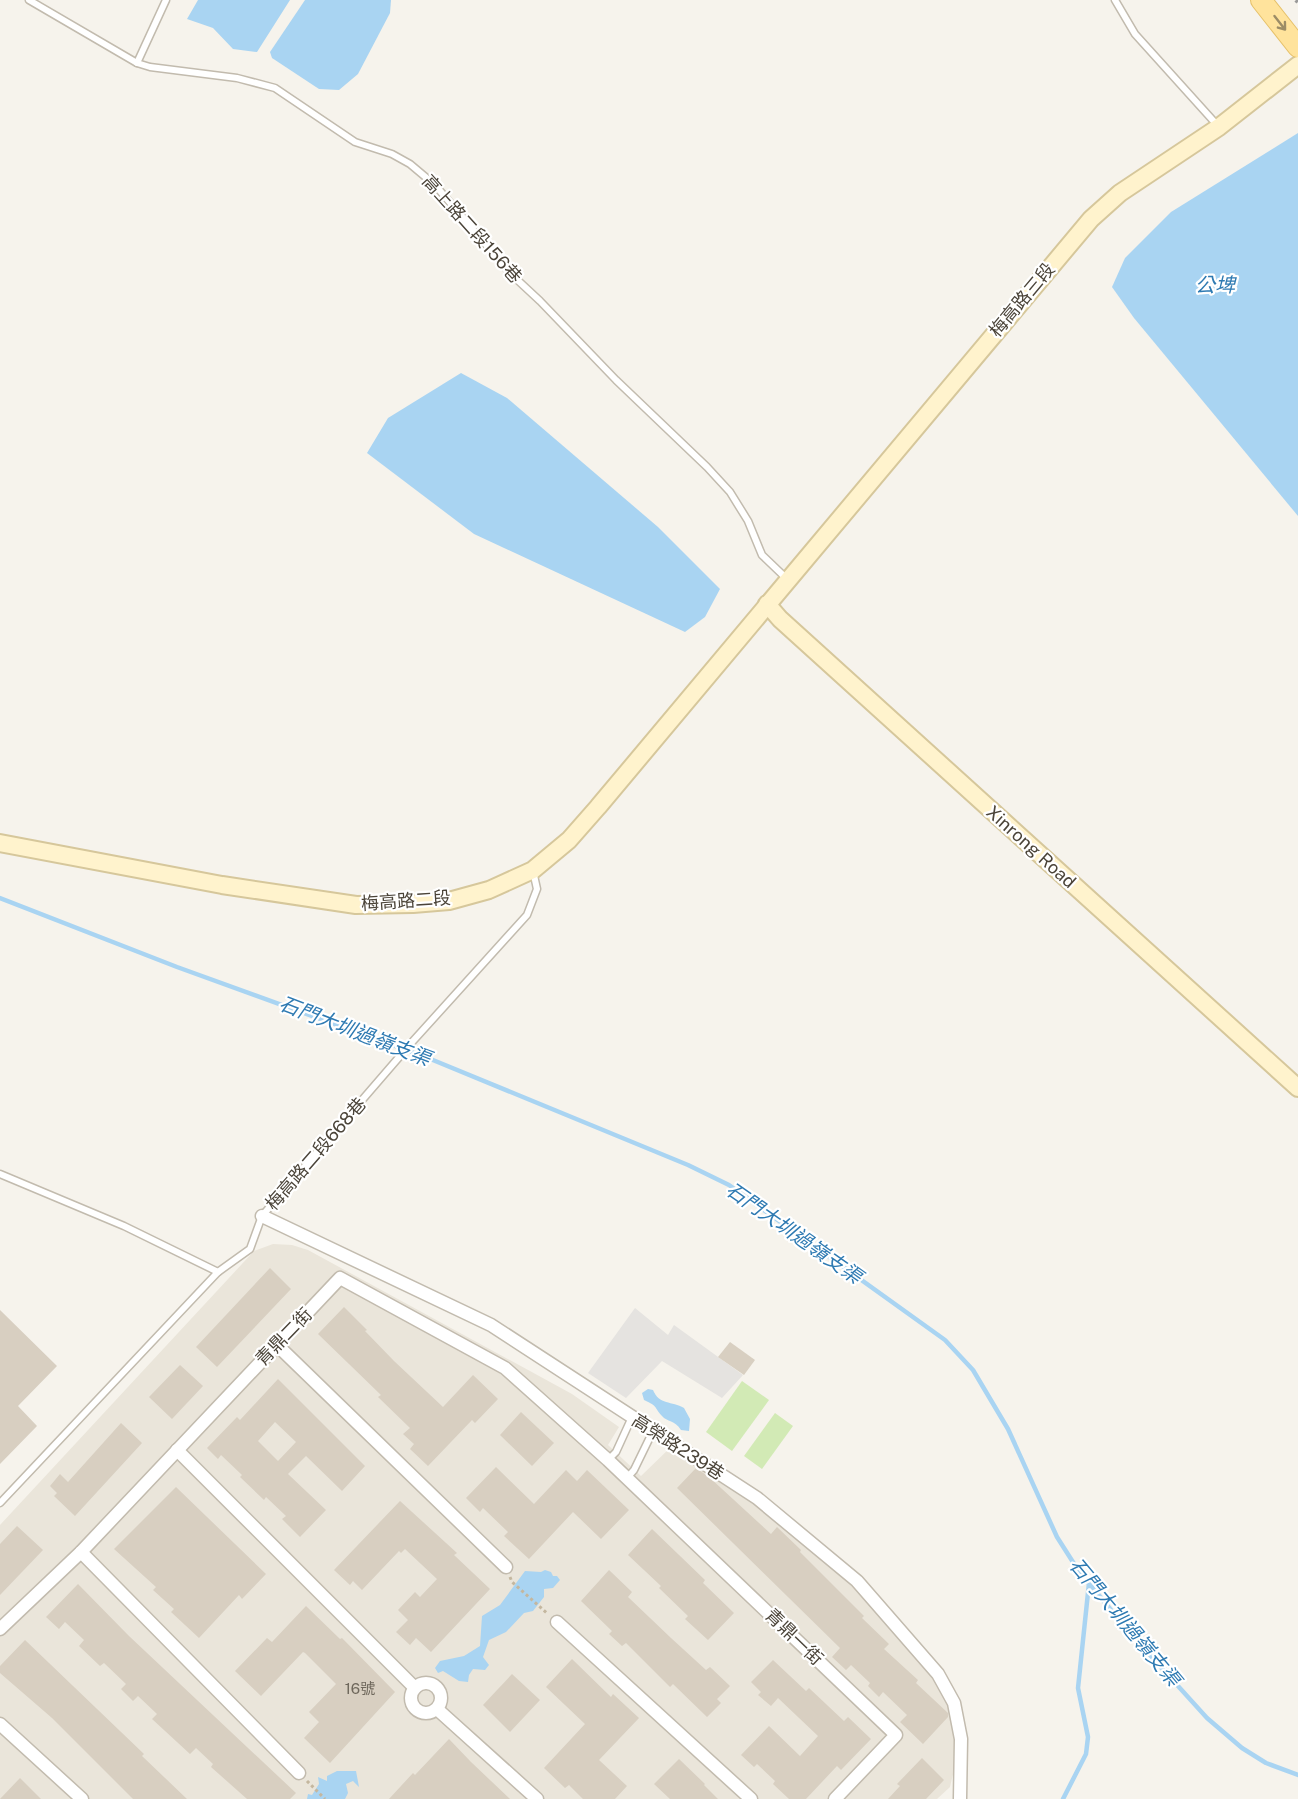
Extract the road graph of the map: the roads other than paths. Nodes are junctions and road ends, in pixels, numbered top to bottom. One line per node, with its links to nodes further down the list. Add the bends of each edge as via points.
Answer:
1 (29, 0): 6 (lane, 高上路二段156巷)
2 (166, 0): 6 (lane)
3 (1114, 0): 8 (lane, via 1134,34)
4 (1261, 0): 5 (main road, one-way to 5)
5 (1298, 47)
6 (137, 63): 9 (lane, 高上路二段156巷, via 150,68 237,78 275,88 355,142 410,164 435,185 511,274 730,492 762,555)
7 (1298, 65): 8 (street, 梅高路三段)
8 (1219, 127): 9 (street, 梅高路三段, via 1120,193 1091,219)
9 (788, 580): 10 (street, 梅高路二段)
10 (767, 604): 12 (street, 梅高路二段, via 591,815 569,840); 13 (street, Xinrong Road)
11 (0, 843): 12 (street, 梅高路二段, via 222,885 356,905 449,901 489,890)
12 (533, 870): 15 (lane, 梅高路二段668巷, via 537,889 527,915)
13 (1298, 1088)
14 (0, 1174): 16 (lane, via 124,1226)
15 (262, 1216): 16 (lane, 梅高路二段668巷, via 250,1249); 18 (street, 高榮路239巷, via 491,1325)
16 (218, 1272): 23 (lane, 梅高路二段668巷)
17 (277, 1345): 20 (street, 青鼎二街); 21 (street, 青鼎二街, via 340,1278 505,1368); 25 (street)
18 (632, 1417): 19 (street, 高榮路239巷); 21 (lane, via 616,1452)
19 (654, 1431): 22 (lane); 36 (street, 高榮路239巷, via 757,1498 858,1581 908,1637 938,1674 954,1703 961,1738)
20 (177, 1450): 24 (street, 青鼎二街); 28 (street)
21 (608, 1460): 22 (street)
22 (627, 1478): 35 (street, 青鼎一街, via 896,1735)
23 (0, 1503)
24 (81, 1552): 27 (street, 青鼎二街); 31 (street)
25 (506, 1567)
26 (557, 1622): 34 (street)
27 (0, 1629)
28 (415, 1688): 29 (street, via 411,1697 414,1707 423,1713); 29 (street, via 428,1683 437,1687 441,1695)
29 (437, 1709): 33 (street)
30 (0, 1724): 32 (street)
31 (298, 1773)
32 (82, 1799)
33 (537, 1799)
34 (751, 1799)
35 (835, 1799)
36 (960, 1799)

